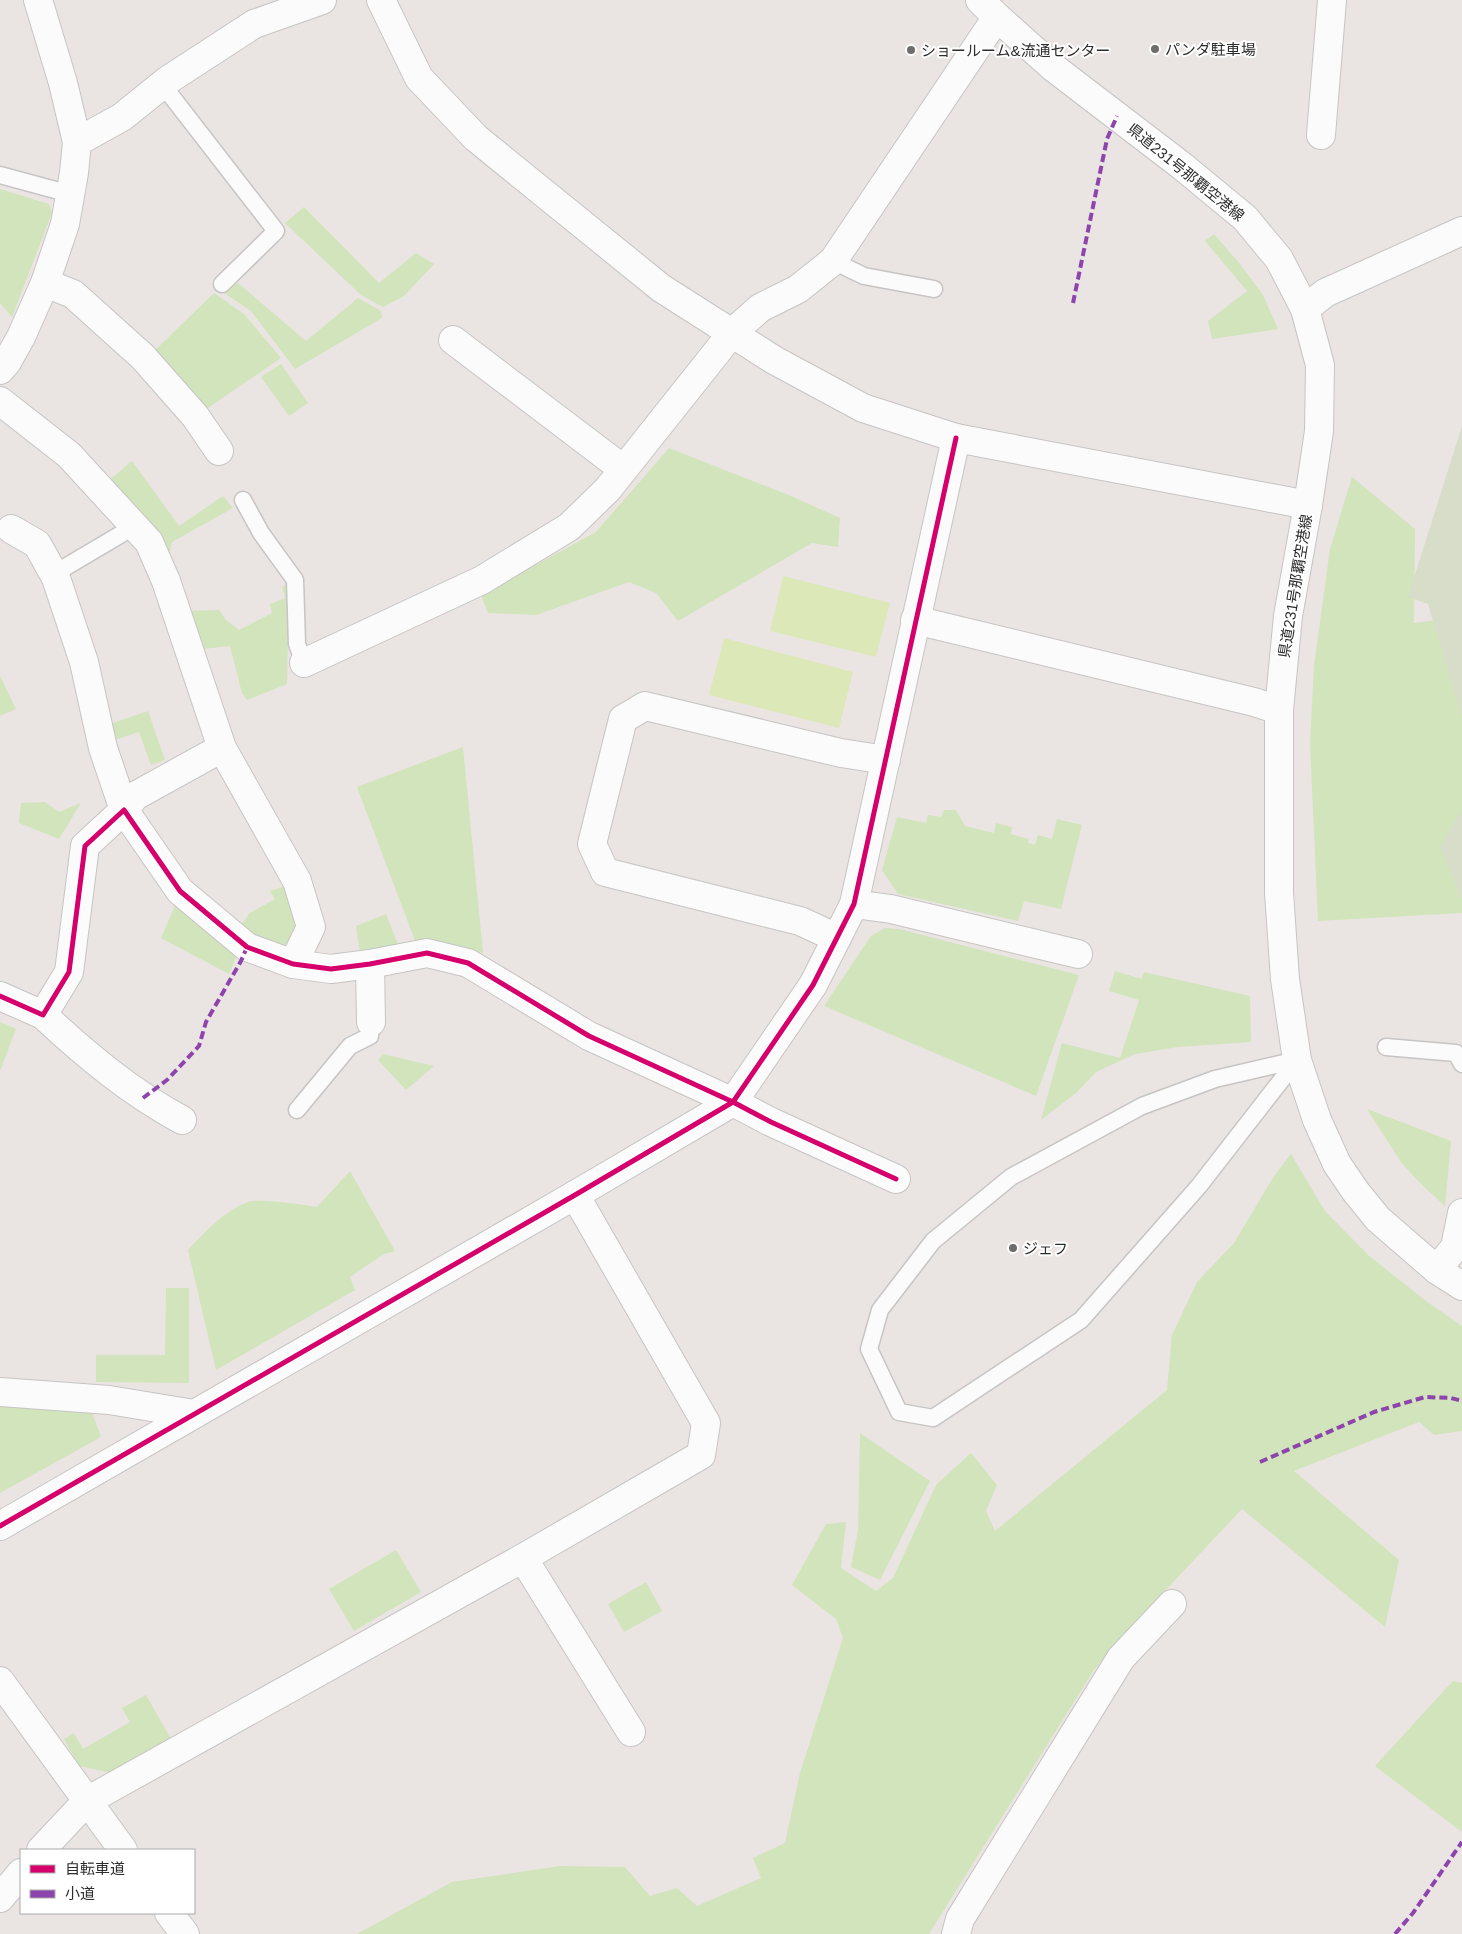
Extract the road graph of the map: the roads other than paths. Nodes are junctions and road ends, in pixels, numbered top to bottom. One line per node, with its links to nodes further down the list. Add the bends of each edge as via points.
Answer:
1 (38, 0): 8 (street)
2 (322, 0): 6 (street, via 254,24)
3 (381, 0): 17 (street, via 419,78 476,138 661,288)
4 (1332, 0): 7 (street)
5 (988, 9): 12 (street); 16 (street, 県道231号那覇空港線, via 1054,68 1245,218 1279,260)
6 (162, 84): 8 (street, via 122,117); 14 (lane, via 276,231)
7 (1321, 135)
8 (77, 142): 10 (street)
9 (0, 175): 10 (lane)
10 (70, 194): 13 (street, via 65,224)
11 (1462, 231): 16 (street, via 1325,293)
12 (833, 261): 15 (lane, via 864,276); 17 (street, via 798,289 760,308)
13 (45, 283): 19 (street, via 21,338); 22 (street, via 73,294 143,357 195,416)
14 (222, 284)
15 (934, 289)
16 (1304, 309): 25 (street, 県道231号那覇空港線, via 1320,365 1319,431)
17 (732, 333): 21 (street, via 774,360 863,408); 23 (street)
18 (453, 340): 23 (street)
19 (0, 370)
20 (0, 401): 26 (street, via 69,455)
21 (956, 438): 25 (street); 29 (street)
22 (219, 452)
23 (623, 469): 30 (street, via 569,526 490,575)
24 (243, 500): 30 (lane, via 295,580 297,644)
25 (1308, 505): 31 (street, 県道231号那覇空港線, via 1288,616)
26 (132, 522): 28 (lane, via 123,532); 32 (street, via 149,542 166,581)
27 (4, 531): 28 (street, via 37,544)
28 (52, 574): 34 (street, via 84,662 103,748)
29 (915, 620): 31 (street); 33 (street)
30 (304, 663)
31 (1279, 710): 44 (street, 県道231号那覇空港線, via 1279,893 1285,979)
32 (222, 748): 34 (street, via 135,796); 38 (street, via 297,881 311,927)
33 (886, 760): 35 (street); 36 (street, via 841,753 645,706 623,719 592,844 605,872 800,921)
34 (124, 810): 38 (street, via 180,891 247,947); 41 (street, via 85,846 69,972)
35 (854, 904): 36 (street); 37 (street, via 890,909)
36 (837, 938): 46 (street, via 813,985)
37 (1078, 954)
38 (293, 964): 39 (street, via 331,969)
39 (370, 964): 42 (street); 46 (street, via 427,953 468,963 589,1036)
40 (0, 996): 41 (street)
41 (43, 1015): 48 (street, via 83,1053 149,1103)
42 (371, 1022): 47 (lane, via 370,1036 350,1046)
43 (1386, 1047): 45 (lane, via 1456,1053)
44 (1297, 1060): 44 (lane, via 1199,1186 1081,1320 933,1418 900,1412 869,1349 880,1310 933,1241 1012,1177 1142,1106 1215,1080); 52 (street, 県道231号那覇空港線, via 1317,1120 1337,1164 1378,1219)
45 (1462, 1064)
46 (733, 1102): 49 (street); 50 (street)
47 (297, 1110)
48 (182, 1120)
49 (896, 1179)
50 (575, 1194): 55 (street); 57 (street, via 706,1423 701,1455)
51 (1462, 1213): 52 (street, via 1455,1247)
52 (1437, 1270): 53 (street, 県道231号那覇空港線)
53 (1462, 1286)
54 (0, 1392): 55 (street, via 109,1400)
55 (194, 1414): 56 (street)
56 (0, 1526)
57 (523, 1558): 60 (street); 61 (street)
58 (1172, 1604): 68 (street, via 1121,1658 960,1919)
59 (0, 1681): 61 (street)
60 (631, 1732)
61 (87, 1801): 62 (street); 63 (street)
62 (42, 1849)
63 (122, 1849)
64 (20, 1874): 65 (street)
65 (0, 1898)
66 (170, 1914): 67 (street)
67 (185, 1934)
68 (956, 1934)

